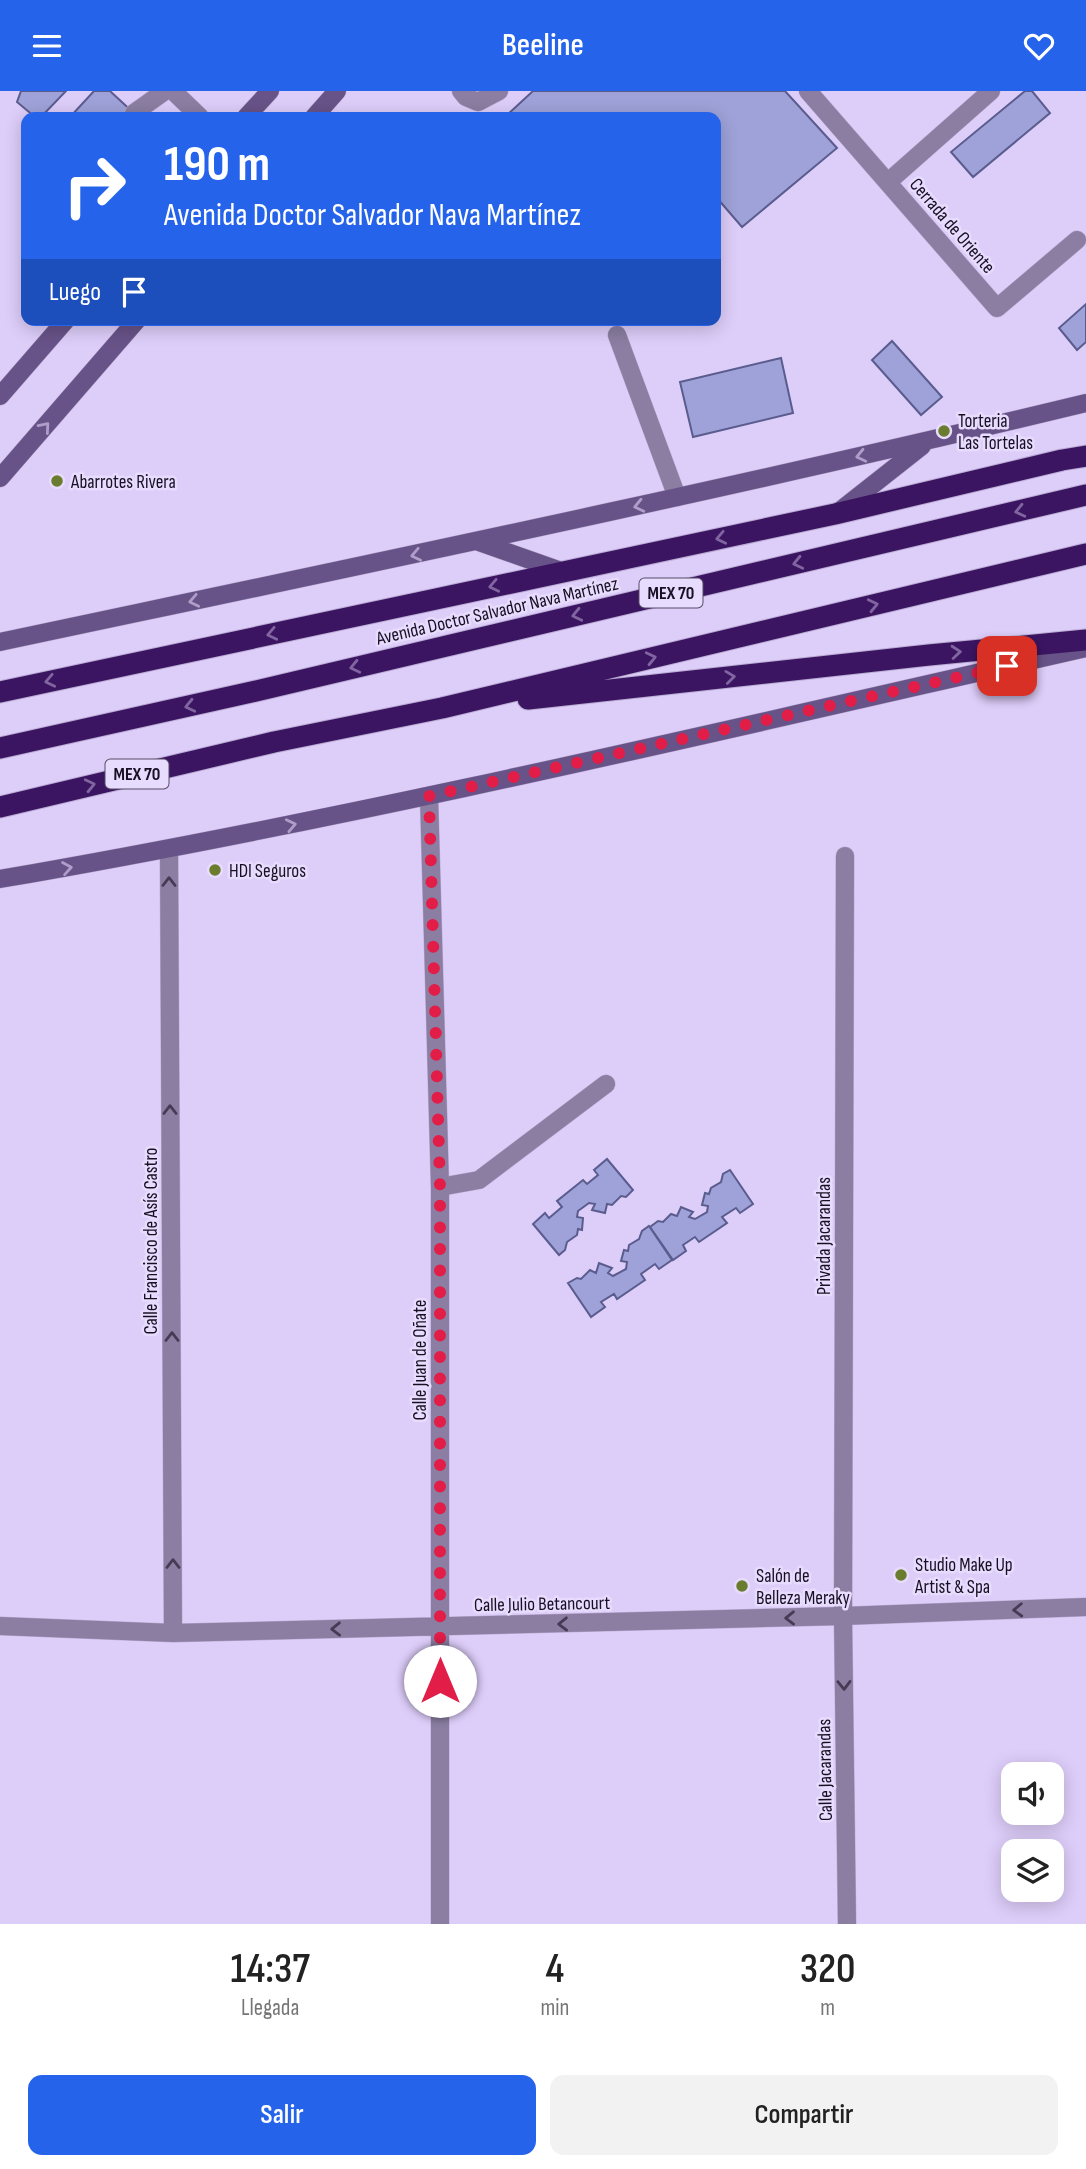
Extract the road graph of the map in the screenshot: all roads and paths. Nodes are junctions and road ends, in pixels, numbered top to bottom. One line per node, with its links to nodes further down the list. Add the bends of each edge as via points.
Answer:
1 (165, 91): 9 (street)
2 (173, 91): 10 (street)
3 (270, 91): 11 (main road)
4 (337, 91): 12 (main road)
5 (461, 91): 6 (street, via 478,102)
6 (499, 91)
7 (808, 91): 13 (street, Cerrada de Oriente)
8 (990, 91): 13 (street)
9 (135, 112)
10 (195, 112)
11 (251, 112)
12 (318, 112)
13 (888, 182): 14 (street, Cerrada de Oriente, via 997,308)
14 (1077, 240)
15 (61, 326): 18 (main road)
16 (132, 326): 22 (main road, one-way to 16)
17 (617, 335): 24 (street)
18 (0, 396)
19 (1086, 403): 20 (main road)
20 (927, 441): 24 (main road, one-way to 24); 25 (main road)
21 (1086, 456): 25 (highway)
22 (0, 478)
23 (1086, 495): 34 (highway, Avenida Doctor Salvador Nava Martínez / MEX 70, one-way to 34)
24 (677, 497): 26 (main road, one-way to 26)
25 (835, 514): 28 (highway, one-way to 28)
26 (479, 542): 28 (main road); 30 (main road, one-way to 30)
27 (1086, 554): 33 (highway, MEX 70, one-way to 27)
28 (561, 571): 32 (highway, one-way to 32)
29 (1086, 640): 33 (highway, one-way to 29)
30 (0, 642)
31 (1086, 648): 35 (main road)
32 (7, 691)
33 (442, 708): 36 (highway, MEX 70, one-way to 33, via 274,741)
34 (0, 748)
35 (429, 796): 37 (main road, one-way to 35); 41 (street, Calle Juan de Oñate)
36 (0, 807)
37 (169, 850): 39 (main road, one-way to 37); 46 (street, Calle Francisco de Asís Castro, one-way to 37)
38 (845, 856): 43 (street, Privada Jacarandas)
39 (0, 879)
40 (606, 1084): 41 (street, via 479,1180)
41 (440, 1187): 45 (street, Calle Juan de Oñate)
42 (1086, 1608): 43 (street, Calle Julio Betancourt, one-way to 43)
43 (843, 1616): 45 (street, Calle Julio Betancourt, one-way to 45); 48 (street, Calle Jacarandas, one-way to 48)
44 (0, 1626): 46 (street, Calle Julio Betancourt)
45 (441, 1627): 46 (street, Calle Julio Betancourt, one-way to 46); 47 (street, Calle Juan de Oñate)
46 (173, 1633)
47 (440, 1924)
48 (847, 1924)

